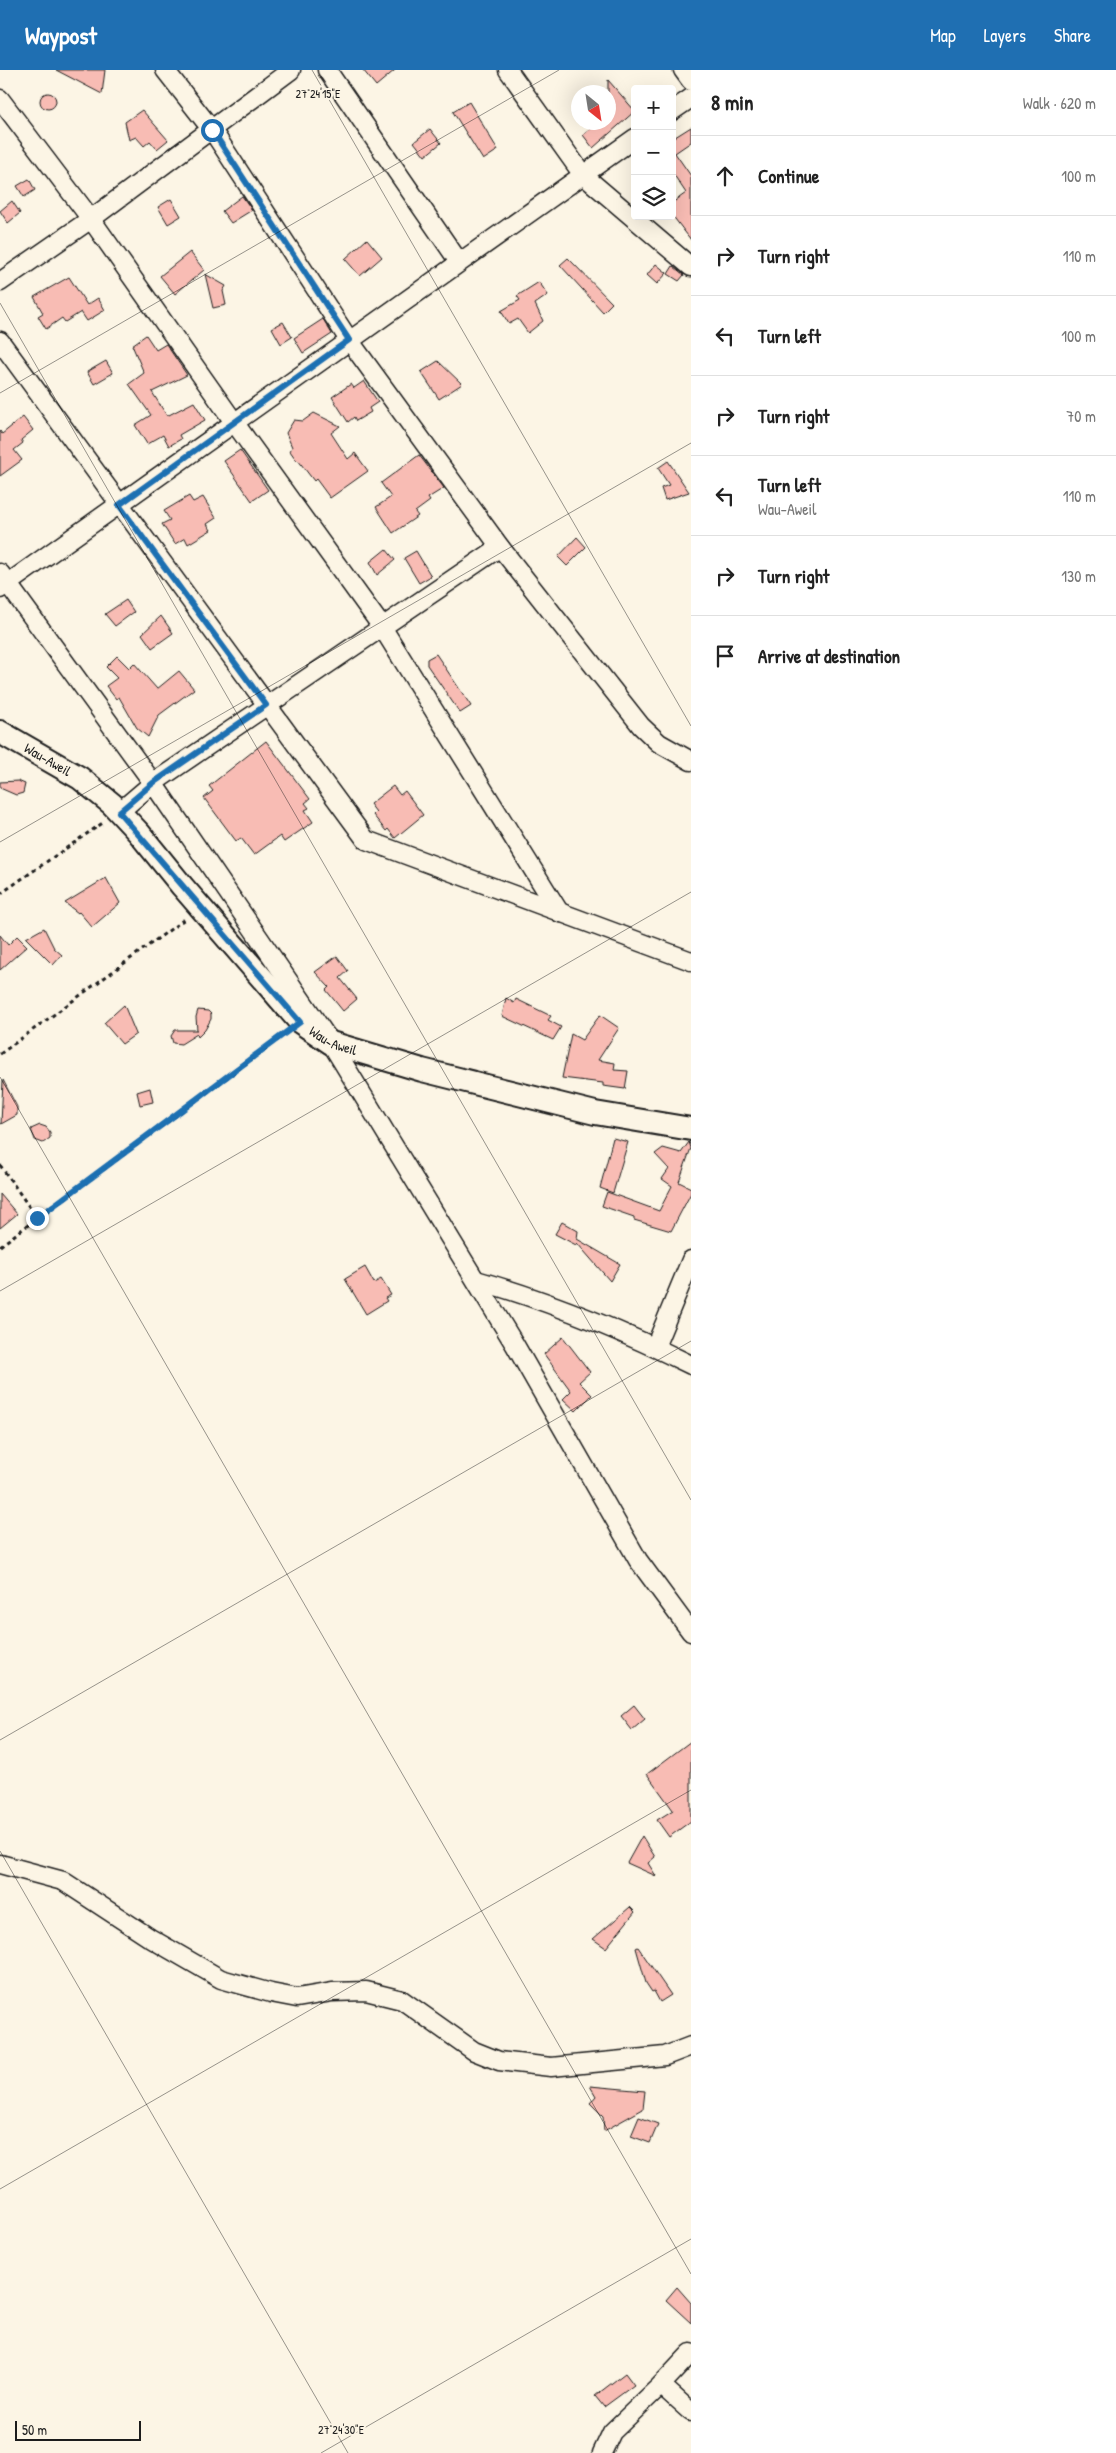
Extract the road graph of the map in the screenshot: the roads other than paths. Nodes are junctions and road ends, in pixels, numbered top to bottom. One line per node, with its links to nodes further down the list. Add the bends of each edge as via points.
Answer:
1 (165, 70): 10 (street)
2 (291, 70): 10 (street)
3 (327, 70): 14 (street)
4 (508, 70): 12 (street)
5 (683, 70): 6 (street)
6 (691, 81)
7 (691, 98): 9 (street)
8 (0, 99): 13 (street)
9 (676, 108)
10 (212, 130): 13 (street); 17 (street)
11 (631, 141): 12 (street)
12 (583, 175): 14 (street); 15 (street)
13 (91, 220): 16 (street); 19 (street)
14 (459, 262): 17 (street)
15 (691, 267)
16 (0, 282)
17 (349, 340): 19 (street); 21 (street)
18 (0, 341): 20 (street)
19 (234, 422): 20 (street); 23 (street)
20 (119, 505): 22 (street); 24 (street)
21 (500, 547): 23 (street); 26 (street, via 641,726 659,743)
22 (3, 582): 27 (street)
23 (382, 627): 24 (street); 29 (street)
24 (266, 705): 27 (street); 29 (street, via 366,840)
25 (0, 732): 28 (street, Wau-Aweil, via 80,778)
26 (691, 761)
27 (153, 783): 28 (street); 31 (street)
28 (119, 812): 31 (street, Wau-Aweil, via 300,1022)
29 (560, 913): 30 (street)
30 (691, 961)
31 (331, 1043): 32 (street, Wau-Aweil, via 422,1070 595,1113); 34 (street)
32 (691, 1129)
33 (691, 1260): 35 (street)
34 (476, 1280): 35 (street, via 520,1292); 37 (street, via 638,1560)
35 (655, 1347): 36 (street)
36 (691, 1365)
37 (691, 1632)
38 (0, 1864): 39 (street, via 63,1881 150,1938 221,1979 297,1998 366,1991 402,2000 474,2051 499,2061 551,2067 665,2056)
39 (691, 2046)
40 (691, 2352): 41 (street)
41 (661, 2385): 42 (street); 43 (street, via 612,2432)
42 (691, 2412)
43 (602, 2453)

